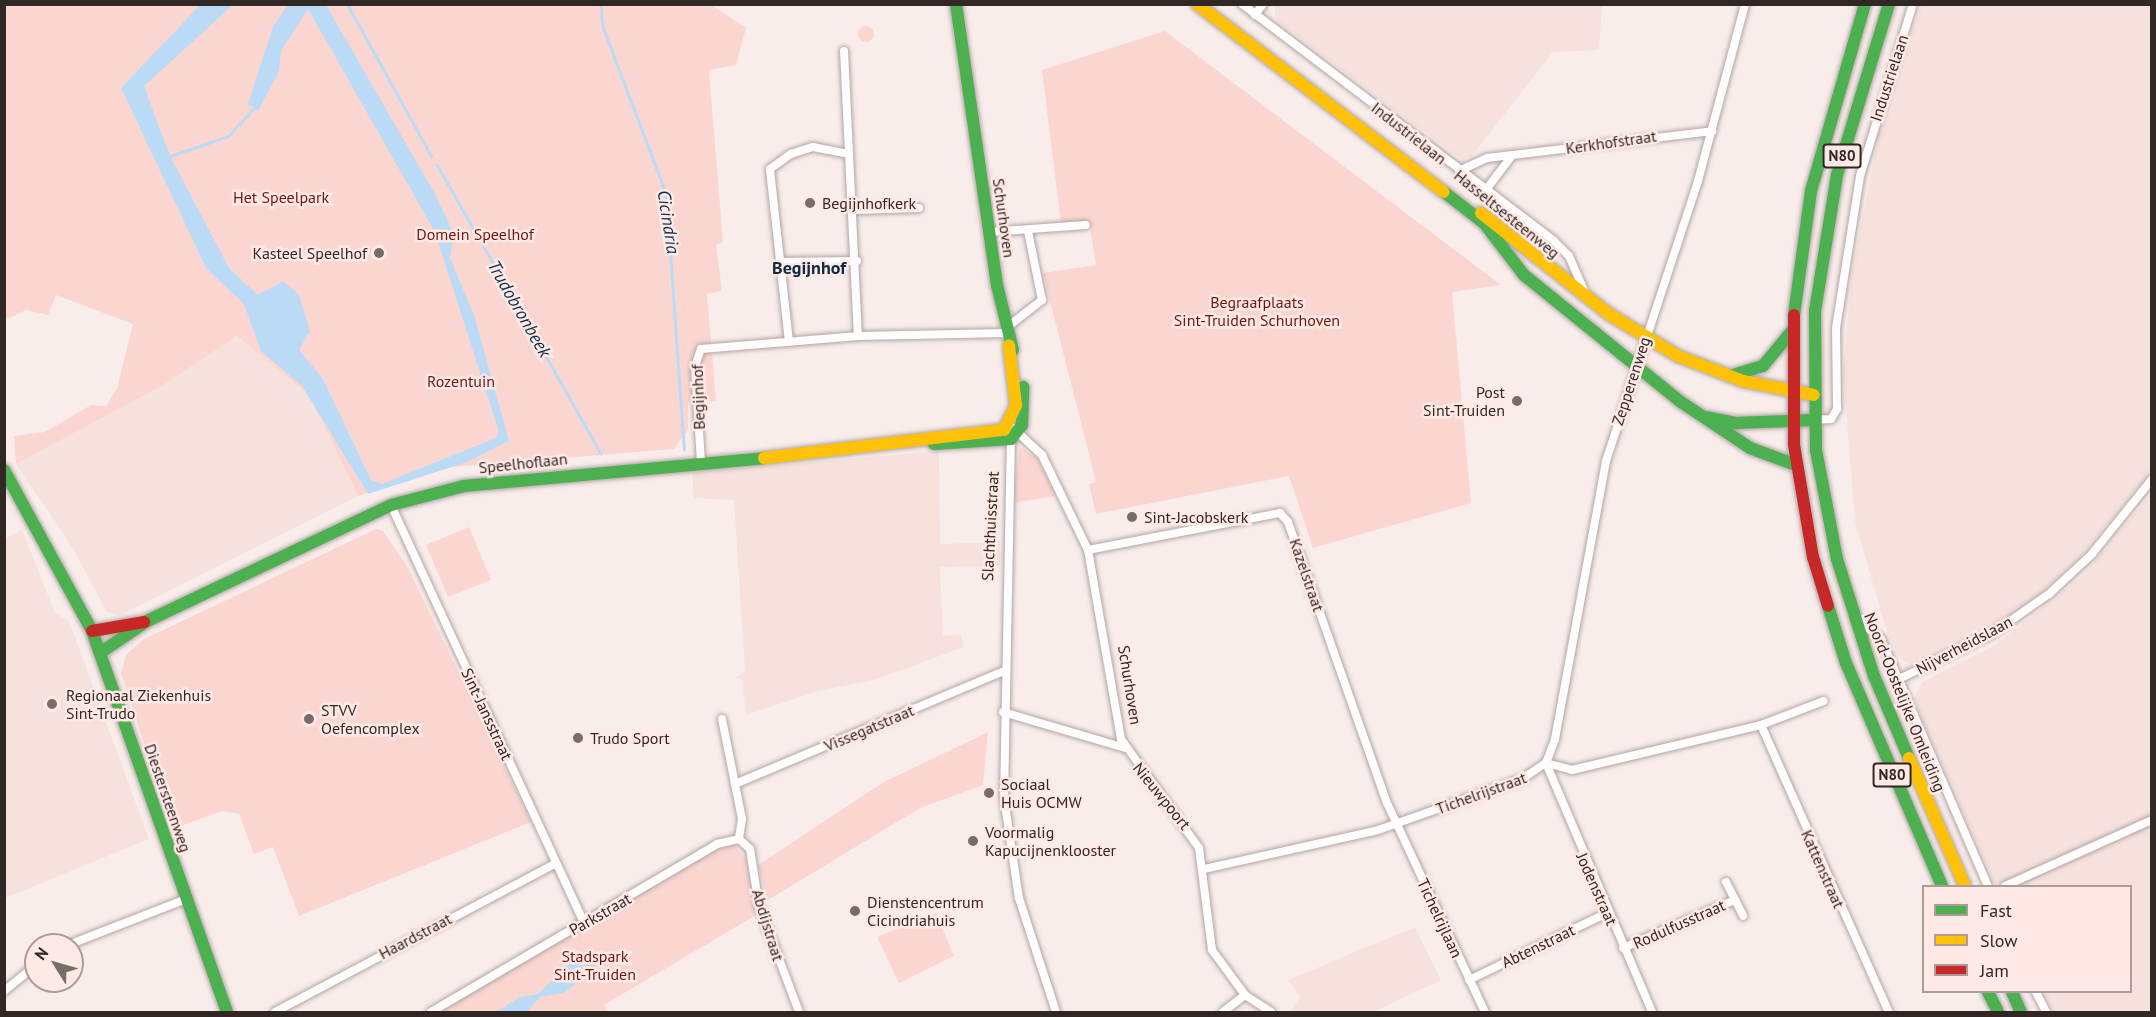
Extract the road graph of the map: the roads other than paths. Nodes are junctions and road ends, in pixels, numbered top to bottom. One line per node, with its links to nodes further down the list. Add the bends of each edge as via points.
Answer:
1 (956, 4): 21 (main road, Schurhoven)
2 (1197, 4): 30 (main road, Hasseltsesteenweg, via 1484,223 1524,275)
3 (1207, 4): 24 (main road, Hasseltsesteenweg)
4 (1242, 4): 10 (street, Industrielaan)
5 (1263, 4): 10 (street)
6 (1744, 4): 12 (street, Zepperenweg)
7 (1865, 4): 25 (main road, N80, via 1811,191)
8 (1889, 4): 33 (main road, Noord-Oostelijke Omleiding / N80, via 1837,175 1815,311)
9 (1913, 4): 35 (street, Industrielaan, via 1860,176 1836,328 1837,409 1831,419)
10 (1255, 15): 15 (street, Industrielaan)
11 (844, 51): 13 (street)
12 (1713, 131): 14 (street, Kerkhofstraat); 28 (street, Zepperenweg)
13 (849, 154): 18 (street); 23 (street, via 806,148 770,169)
14 (1510, 157): 15 (street, Kerkhofstraat, via 1469,162); 16 (street)
15 (1459, 171): 16 (street, Industrielaan)
16 (1485, 191): 24 (street, Industrielaan, via 1569,256)
17 (918, 208): 18 (street)
18 (855, 210): 22 (street)
19 (1086, 225): 20 (street)
20 (1028, 231): 21 (street); 26 (street, via 1042,300)
21 (989, 232): 26 (main road, Schurhoven)
22 (857, 261): 23 (street); 27 (street)
23 (781, 262): 29 (street)
24 (1588, 298): 28 (main road, Hasseltsesteenweg)
25 (1792, 331): 31 (main road, via 1763,366); 32 (main road, N80)
26 (1007, 335): 27 (street, Begijnhof); 37 (main road, Slachthuisstraat, via 1016,394)
27 (858, 336): 29 (street, Begijnhof)
28 (1646, 337): 30 (street, Zepperenweg); 31 (main road, Hasseltsesteenweg)
29 (789, 342): 38 (street, Begijnhof, via 711,347 697,354)
30 (1635, 366): 34 (main road, Hasseltsesteenweg); 55 (street, Zepperenweg, via 1598,496 1555,739)
31 (1730, 377): 32 (main road, Hasseltsesteenweg)
32 (1790, 392): 33 (main road, Hasseltsesteenweg); 36 (main road, N80)
33 (1814, 395): 35 (main road, Noord-Oostelijke Omleiding / N80)
34 (1704, 417): 36 (main road, Hasseltsesteenweg, via 1735,423); 39 (main road, Hasseltsesteenweg, via 1750,448)
35 (1814, 420): 36 (main road, Hasseltsesteenweg); 44 (main road, Noord-Oostelijke Omleiding / N80, via 1826,513)
36 (1792, 422): 39 (main road, N80)
37 (1013, 432): 38 (main road, Speelhoflaan); 43 (street, Schurhoven, via 1042,455); 48 (street, Slachthuisstraat)
38 (701, 462): 42 (main road, Speelhoflaan, via 464,486)
39 (1796, 465): 63 (main road, N80, via 1830,622)
40 (4, 470): 46 (main road, Diestersteenweg)
41 (2151, 479): 49 (street, Nijverheidslaan, via 2092,554 2049,594 1993,633)
42 (391, 505): 45 (main road, Speelhoflaan); 60 (street, Sint-Jansstraat)
43 (1088, 550): 54 (street, Schurhoven); 58 (street, Kazelstraat, via 1280,513 1297,545)
44 (1852, 615): 49 (street, via 1881,639); 64 (main road, Noord-Oostelijke Omleiding / N80)
45 (147, 621): 46 (main road, Speelhoflaan); 47 (main road, Speelhoflaan)
46 (92, 632): 47 (main road, Diestersteenweg)
47 (100, 652): 67 (main road, Diestersteenweg)
48 (1002, 672): 51 (street, Slachthuisstraat); 56 (street, Vissegatstraat)
49 (1899, 679): 65 (street)
50 (1824, 701): 53 (street, Tichelrijstraat)
51 (1002, 711): 54 (street, Nieuwpoort); 85 (street, Slachthuisstraat, via 1010,849 1031,941)
52 (722, 719): 56 (street)
53 (1761, 725): 55 (street, Tichelrijstraat, via 1572,770); 90 (street, Kattenstraat)
54 (1125, 748): 61 (street, Nieuwpoort, via 1191,830)
55 (1546, 763): 58 (street, Tichelrijstraat, via 1522,779); 69 (street, Jodenstraat)
56 (735, 784): 59 (street)
57 (2151, 820): 66 (street)
58 (1396, 824): 61 (street, Tichelrijstraat); 75 (street, Tichelrijlaan)
59 (740, 838): 71 (street, Parkstraat, via 717,844); 84 (street, Abdijstraat, via 755,863 759,906)
60 (556, 863): 71 (street, Sint-Jansstraat); 82 (street, Haardstraat)
61 (1204, 869): 80 (street, Nieuwpoort, via 1212,950)
62 (1726, 882): 68 (street, Rodulfusstraat)
63 (1942, 885)
64 (1965, 885)
65 (1988, 885)
66 (2007, 885)
67 (186, 899): 72 (street); 81 (main road, Diestersteenweg)
68 (1735, 900): 70 (street, Rodulfusstraat); 73 (street, Rodulfusstraat)
69 (1607, 913): 73 (street, Jodenstraat); 75 (street, Abtenstraat)
70 (1743, 916)
71 (584, 922): 83 (street, Parkstraat)
72 (84, 939)
73 (1623, 948): 89 (street, Jodenstraat)
74 (24, 975): 76 (street)
75 (1469, 980): 88 (street, Tichelrijlaan)
76 (4, 991)
77 (1988, 993): 91 (main road)
78 (2012, 993): 92 (main road)
79 (2036, 993): 93 (street)
80 (1245, 995): 86 (street); 87 (street)
81 (226, 1012)
82 (276, 1012)
83 (430, 1012)
84 (800, 1012)
85 (1056, 1012)
86 (1223, 1012)
87 (1271, 1012)
88 (1485, 1012)
89 (1652, 1012)
90 (1889, 1012)
91 (1998, 1012)
92 (2022, 1012)
93 (2046, 1012)

